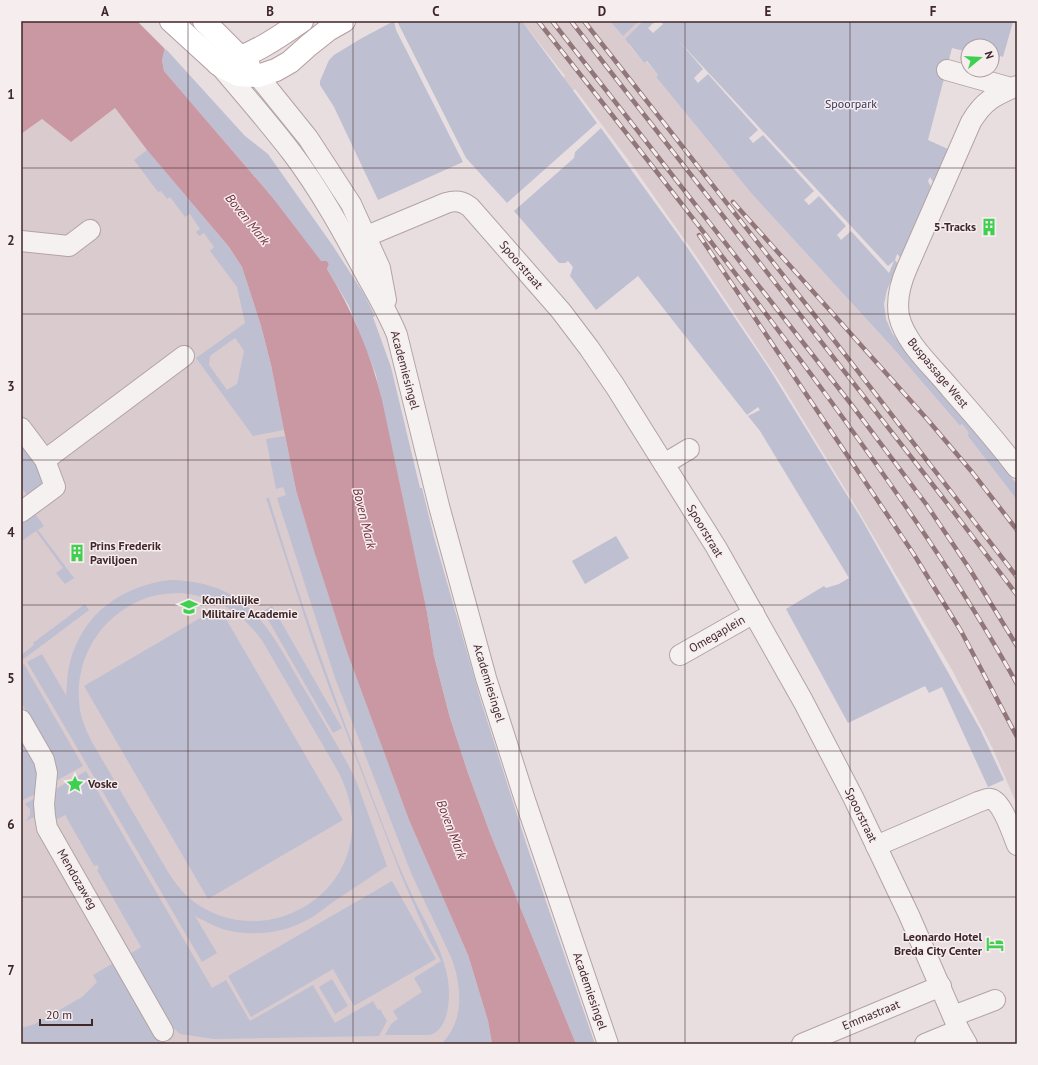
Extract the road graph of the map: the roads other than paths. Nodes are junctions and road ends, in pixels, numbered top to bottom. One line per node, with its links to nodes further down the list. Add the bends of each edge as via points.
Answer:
1 (171, 21): 5 (main road, Academiesingel)
2 (204, 21): 5 (main road, Academiesingel)
3 (302, 21): 6 (main road, via 271,43)
4 (344, 21): 8 (main road, via 309,44 290,62)
5 (217, 53): 6 (main road); 8 (main road, Academiesingel, via 228,70); 13 (street, Academiesingel, via 319,193)
6 (241, 58): 8 (main road, Academiesingel)
7 (947, 70): 9 (street)
8 (258, 76): 11 (street, Academiesingel, via 316,150 351,204)
9 (1014, 87): 19 (street, Buspassage West, via 990,98 971,122 900,284 898,305 902,326 914,346)
10 (90, 230): 12 (street, via 69,246)
11 (367, 236): 13 (street, Academiesingel, via 380,268); 18 (street, Spoorstraat, via 452,201 464,202 575,329 615,386)
12 (21, 241)
13 (389, 316): 30 (street, Academiesingel, via 397,335 439,506 486,678)
14 (184, 356): 17 (street)
15 (21, 428): 17 (street)
16 (689, 449): 18 (street)
17 (45, 460): 20 (street, via 55,487)
18 (664, 464): 21 (street, Spoorstraat)
19 (1017, 468)
20 (24, 510)
21 (754, 613): 22 (street, Omegaplein); 25 (street, Spoorstraat, via 803,701)
22 (680, 655)
23 (21, 720): 29 (street, Mendozaweg, via 44,760 47,773 44,804 47,828)
24 (1017, 845): 25 (street, via 1001,808 991,799 978,802)
25 (876, 846): 26 (street, Spoorstraat)
26 (941, 986): 28 (street, Spoorstraat); 31 (street, Emmastraat)
27 (995, 1000): 28 (street)
28 (960, 1030): 32 (street)
29 (163, 1031)
30 (608, 1044)
31 (802, 1044)
32 (925, 1044)

